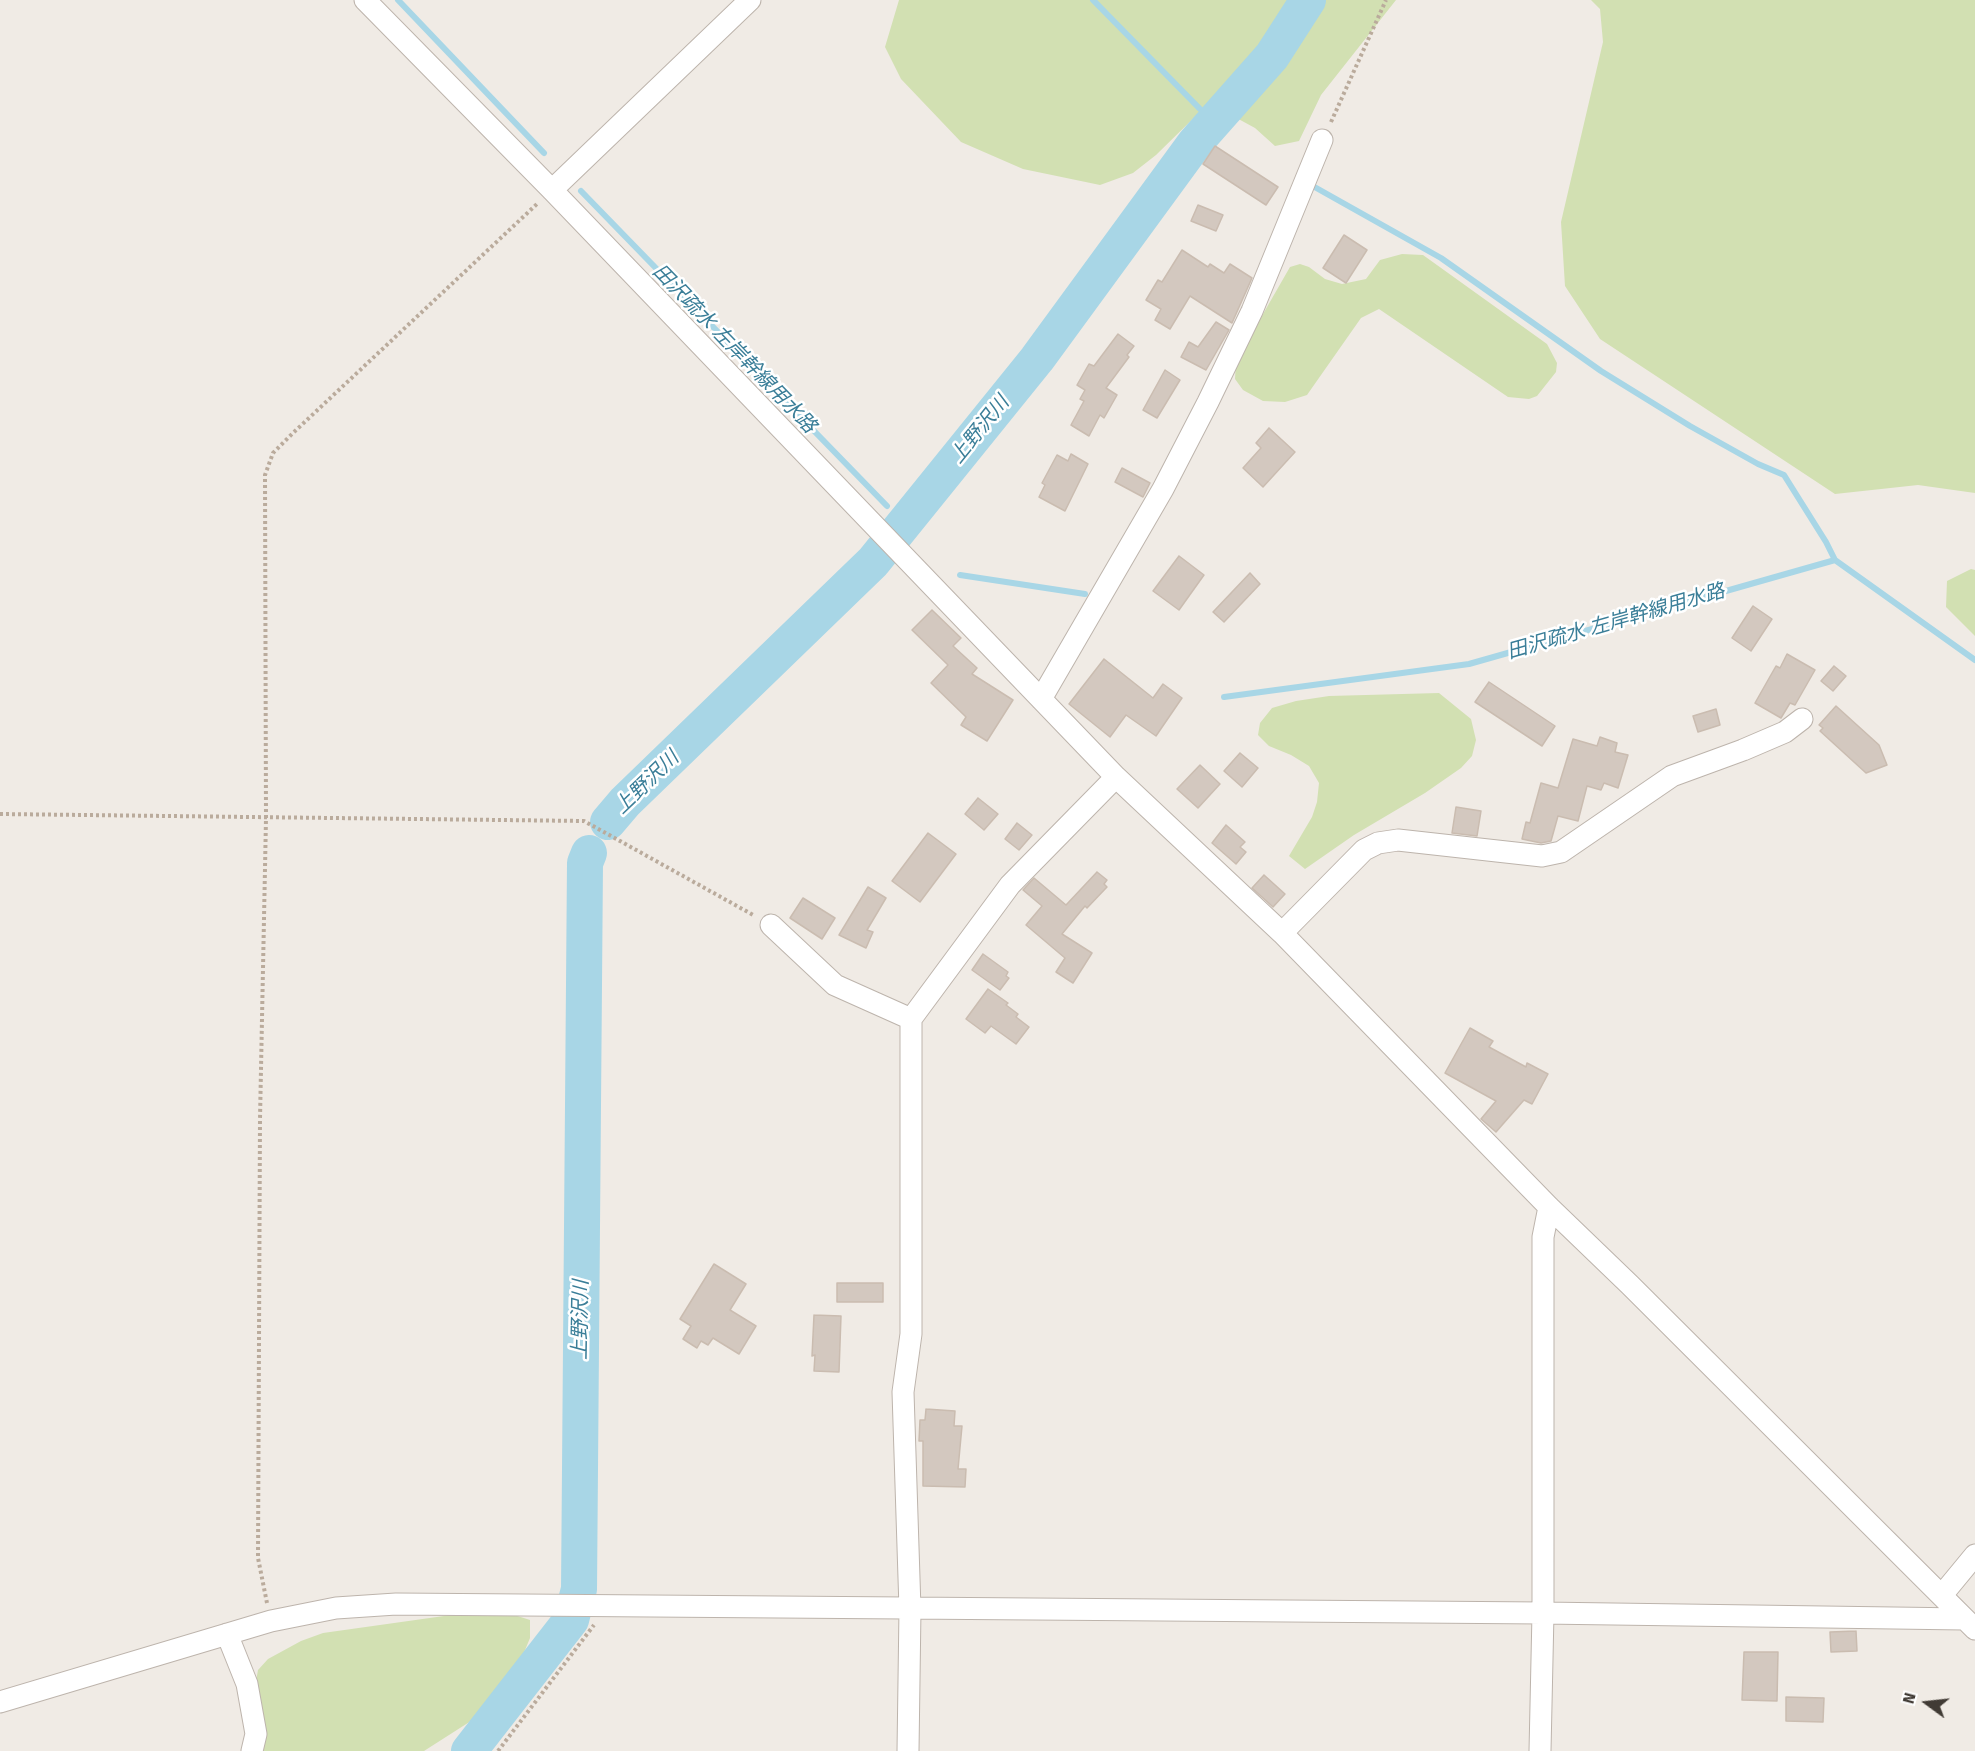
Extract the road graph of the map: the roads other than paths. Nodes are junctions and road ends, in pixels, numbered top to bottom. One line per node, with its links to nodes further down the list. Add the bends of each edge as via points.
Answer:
1 (365, 0): 4 (street)
2 (750, 0): 4 (street)
3 (1322, 140): 5 (street, via 1252,311 1208,402 1163,489)
4 (552, 190): 5 (street)
5 (1041, 699): 7 (street)
6 (1802, 718): 9 (street, via 1785,732 1672,776 1561,852 1542,856 1398,840 1378,843 1365,850)
7 (1116, 777): 9 (street); 10 (street, via 1010,885)
8 (771, 925): 10 (street, via 835,985)
9 (1282, 933): 11 (street)
10 (911, 1019): 14 (street, via 911,1334 903,1392)
11 (1549, 1207): 13 (street); 15 (street, via 1543,1237)
12 (1975, 1555): 13 (street)
13 (1942, 1595): 16 (street)
14 (910, 1609): 15 (street); 17 (street, via 396,1604 336,1608); 20 (street)
15 (1543, 1613): 16 (street); 21 (street)
16 (1970, 1624)
17 (227, 1634): 18 (street); 19 (street, via 247,1684 256,1734)
18 (0, 1702)
19 (252, 1751)
20 (908, 1751)
21 (1540, 1751)

